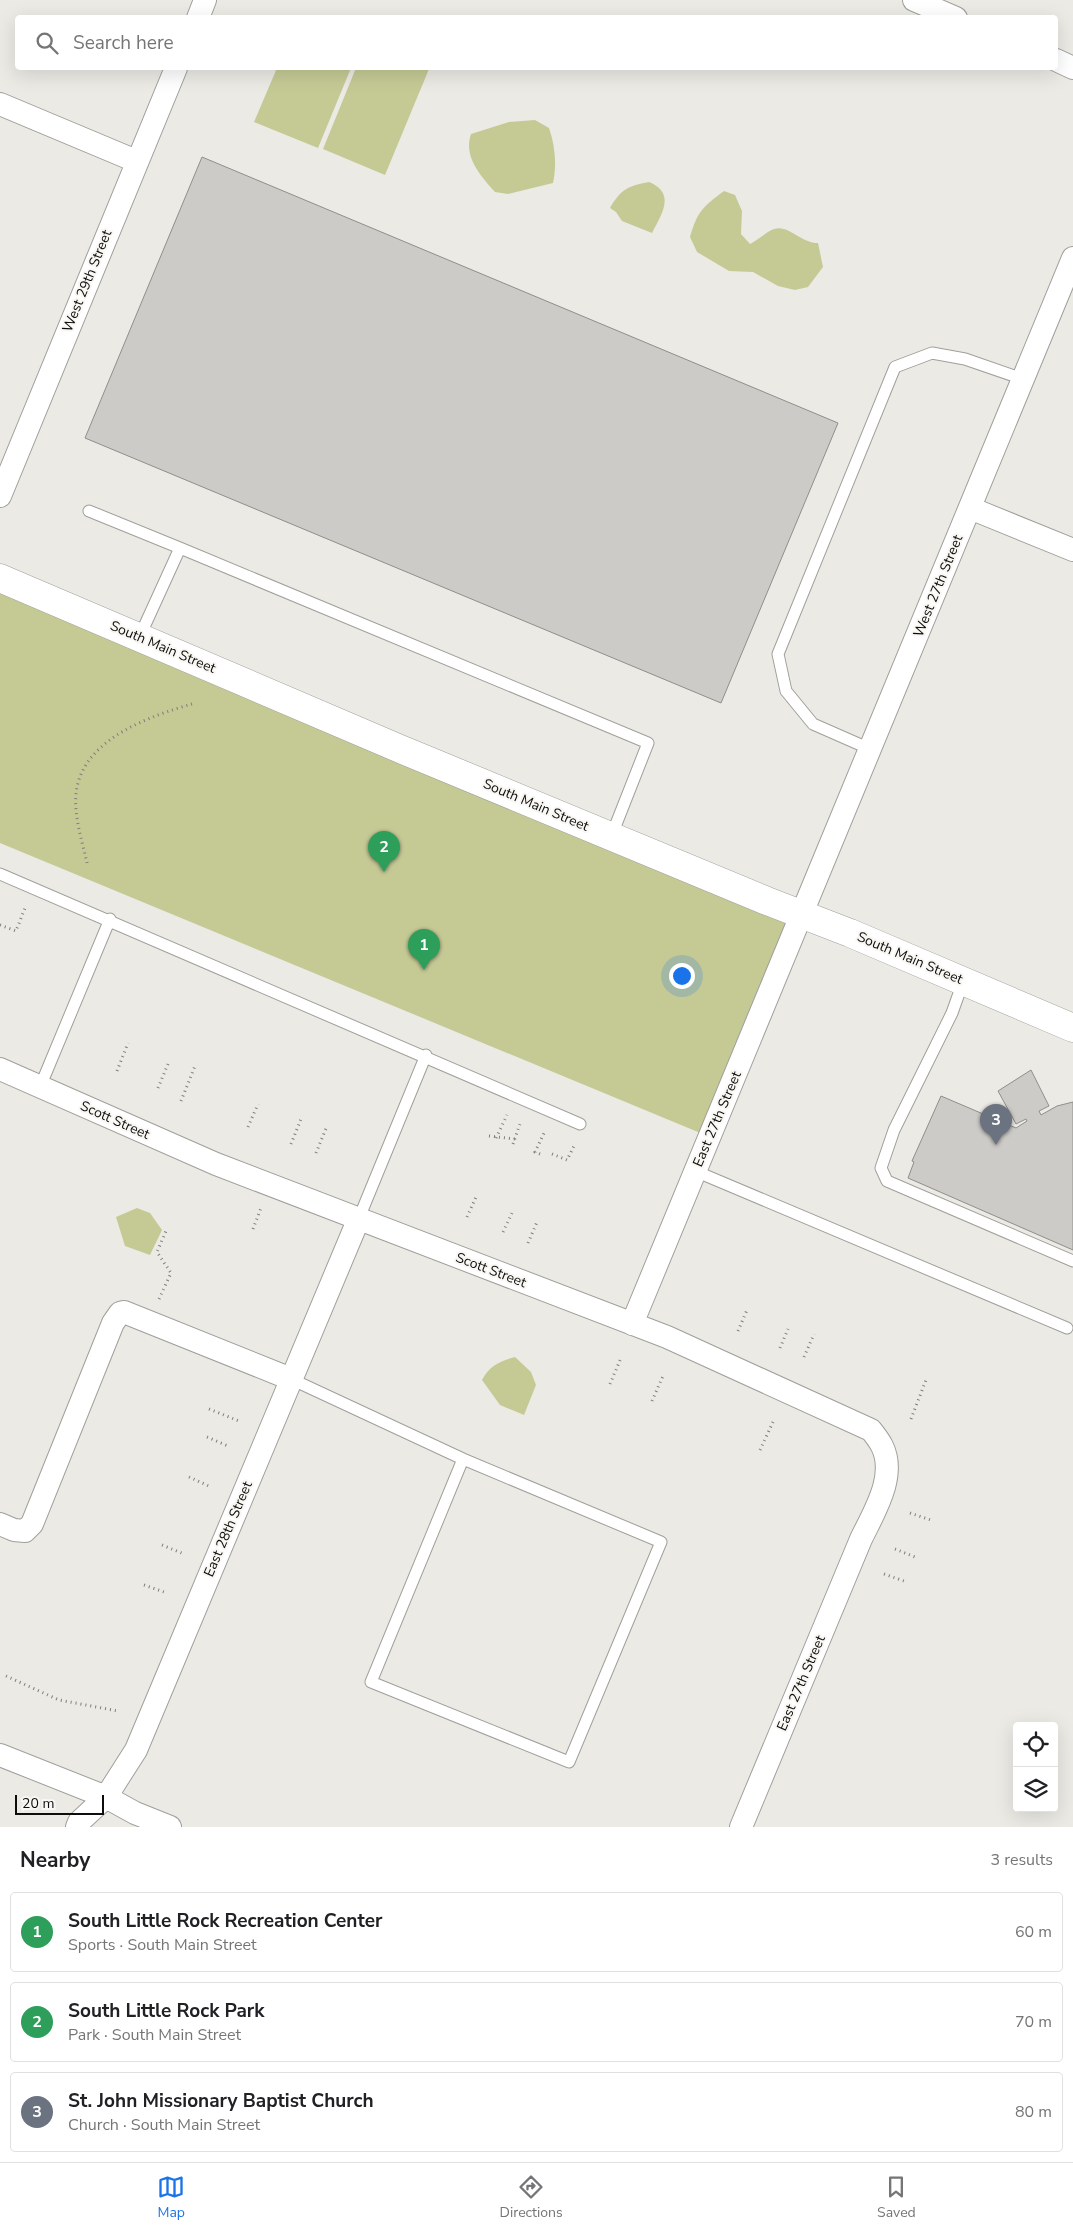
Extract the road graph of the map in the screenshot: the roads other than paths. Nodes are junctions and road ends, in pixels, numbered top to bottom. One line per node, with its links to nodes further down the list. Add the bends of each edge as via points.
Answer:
1 (205, 0): 3 (street)
2 (914, 0): 4 (street)
3 (199, 15)
4 (949, 15)
5 (1058, 61): 6 (street)
6 (1073, 68)
7 (175, 70): 9 (street, West 29th Street)
8 (0, 104): 9 (street)
9 (136, 161): 12 (street, West 29th Street)
10 (1073, 258): 11 (street, West 27th Street)
11 (1023, 379): 13 (street, West 27th Street); 19 (lane, via 965,359 932,353 895,367 821,545 778,654 786,692 813,724)
12 (0, 496)
13 (970, 508): 16 (street); 19 (street, West 27th Street)
14 (89, 511): 15 (lane)
15 (180, 548): 18 (lane); 20 (lane, via 648,743)
16 (1073, 550)
17 (0, 578): 18 (street, South Main Street)
18 (140, 638): 20 (street, South Main Street)
19 (870, 749): 22 (street, West 27th Street)
20 (611, 837): 22 (street, South Main Street)
21 (0, 874): 23 (lane)
22 (802, 914): 24 (street, South Main Street); 30 (street, East 27th Street)
23 (110, 920): 26 (lane); 28 (lane)
24 (964, 981): 25 (street, South Main Street); 32 (lane, via 952,1013 894,1130 881,1168 887,1181)
25 (1073, 1028)
26 (426, 1055): 29 (lane); 31 (lane)
27 (0, 1069): 28 (street, Scott Street)
28 (40, 1087): 31 (street, Scott Street, via 216,1164)
29 (580, 1124)
30 (695, 1171): 33 (street, East 27th Street); 34 (lane)
31 (359, 1218): 33 (street, Scott Street); 35 (street, East 28th Street)
32 (1073, 1261)
33 (632, 1324): 38 (street, Scott Street, via 871,1430 883,1447 887,1470 882,1494)
34 (1067, 1328)
35 (291, 1380): 36 (lane); 37 (street, via 120,1313 32,1524 20,1532); 40 (street, East 28th Street, via 136,1750)
36 (463, 1458): 36 (lane, via 662,1542 569,1762 371,1682)
37 (0, 1524)
38 (861, 1539): 43 (street, East 27th Street)
39 (0, 1755): 40 (street)
40 (106, 1797): 41 (street, East 28th Street); 42 (street)
41 (77, 1827)
42 (170, 1827)
43 (741, 1827)

